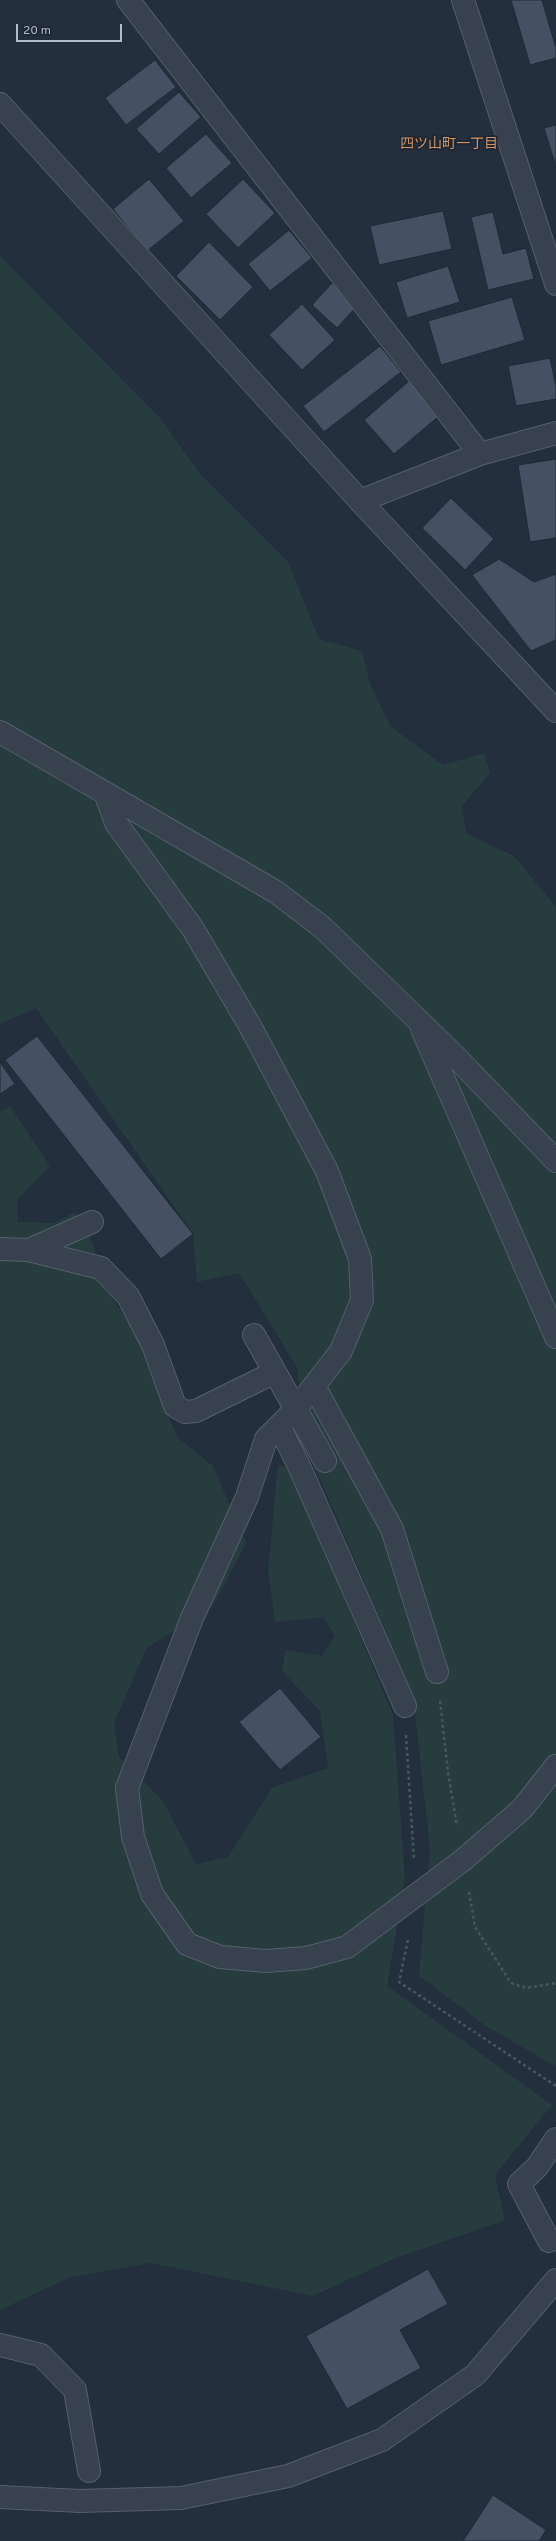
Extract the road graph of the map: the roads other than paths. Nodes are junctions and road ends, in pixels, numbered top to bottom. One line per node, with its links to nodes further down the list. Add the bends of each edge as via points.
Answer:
1 (128, 0): 6 (street)
2 (463, 0): 4 (street)
3 (0, 104): 7 (street)
4 (556, 284)
5 (556, 433): 6 (street)
6 (480, 454): 7 (street)
7 (360, 500): 8 (street)
8 (556, 711)
9 (0, 732): 10 (street)
10 (106, 795): 11 (street, via 276,892 322,927); 19 (street, via 116,823 193,930 250,1026 328,1171 360,1259 362,1300 341,1351)
11 (417, 1019): 12 (street); 17 (street)
12 (556, 1161)
13 (92, 1222): 15 (street)
14 (0, 1249): 15 (street)
15 (29, 1250): 18 (street, via 101,1268 128,1296 153,1345 175,1406 185,1412 196,1411)
16 (254, 1335): 18 (street)
17 (556, 1337)
18 (275, 1372): 20 (street)
19 (314, 1386): 20 (street); 23 (street, via 392,1529)
20 (296, 1409): 21 (street); 22 (street)
21 (279, 1426): 24 (street); 25 (street, via 266,1439 247,1497 192,1618 127,1788 133,1837 152,1894 187,1944 220,1957 266,1961 306,1958 347,1947 463,1860 522,1809)
22 (325, 1461)
23 (437, 1672)
24 (405, 1706)
25 (556, 1766)
26 (556, 2139): 27 (street, via 537,2167 519,2184)
27 (549, 2240)
28 (556, 2280): 31 (street, via 475,2375 382,2440 288,2476 181,2498 80,2501)
29 (0, 2345): 30 (street, via 41,2356 75,2390)
30 (90, 2471)
31 (0, 2497)

